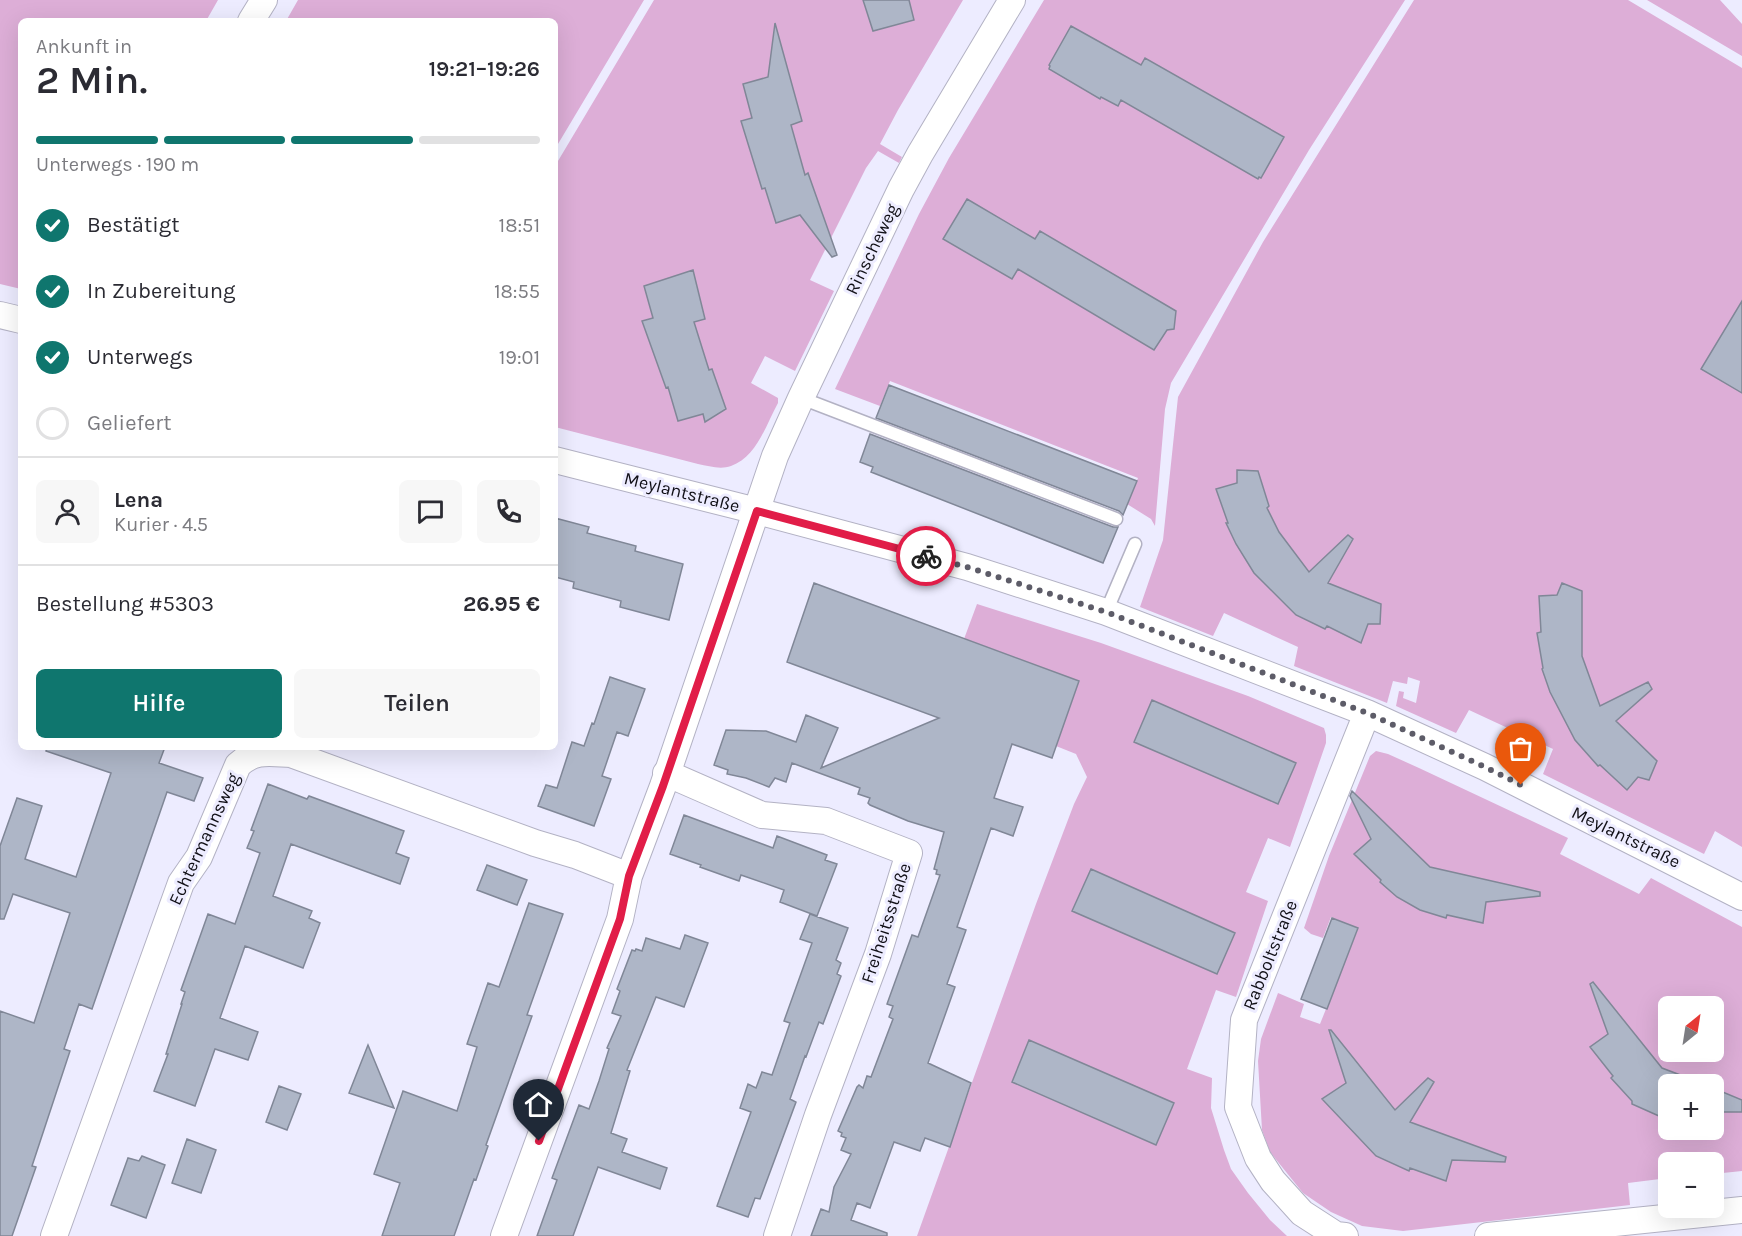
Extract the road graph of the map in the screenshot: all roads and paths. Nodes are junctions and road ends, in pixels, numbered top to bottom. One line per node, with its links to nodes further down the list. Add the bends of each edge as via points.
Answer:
1 (264, 0): 3 (street)
2 (1012, 0): 6 (street, Rinscheweg, via 901,189)
3 (253, 18)
4 (0, 315): 5 (street)
5 (18, 319)
6 (801, 398): 8 (street, Rinscheweg, via 775,456); 9 (lane)
7 (558, 461): 8 (street, Meylantstraße)
8 (757, 511): 11 (street, Meylantstraße, via 967,567); 13 (street, Rinscheweg)
9 (1116, 519)
10 (1135, 544): 11 (lane)
11 (1106, 612): 12 (street, Meylantstraße)
12 (1367, 713): 15 (street, Meylantstraße, via 1485,767); 20 (street, Rabboltstraße, via 1244,1020 1238,1107 1258,1158 1273,1180 1302,1214 1336,1235)
13 (666, 773): 14 (street, Rinscheweg); 19 (street, Freiheitsstraße, via 762,815 826,821 909,853 878,954)
14 (629, 876): 17 (street, Echtermannsweg, via 293,755 247,756 238,765 199,857 181,883); 18 (street, Rinscheweg, via 620,919)
15 (1742, 897)
16 (1742, 1210): 21 (street)
17 (54, 1236)
18 (504, 1236)
19 (777, 1236)
20 (1345, 1236)
21 (1488, 1236)

